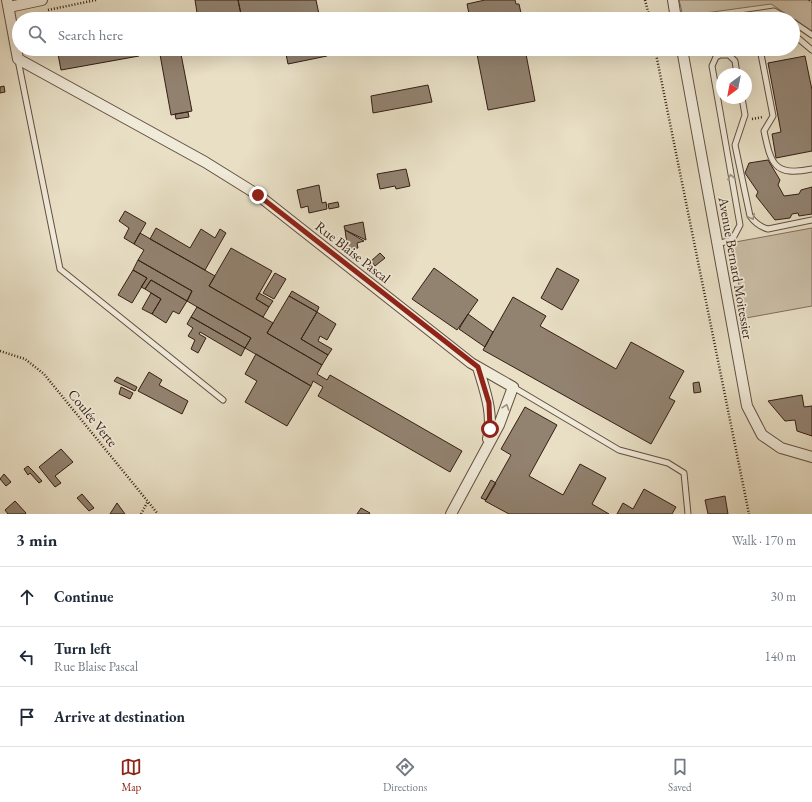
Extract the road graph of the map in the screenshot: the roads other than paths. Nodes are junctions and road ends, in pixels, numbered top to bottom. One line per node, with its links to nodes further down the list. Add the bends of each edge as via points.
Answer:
1 (42, 0): 3 (street)
2 (672, 0): 4 (street)
3 (8, 3): 5 (street)
4 (675, 12)
5 (12, 25)
6 (800, 27): 7 (lane)
7 (812, 35)
8 (800, 40): 9 (lane)
9 (812, 50)
10 (17, 56): 15 (street)
11 (683, 56): 20 (street, Avenue Bernard Moitessier)
12 (717, 56): 20 (lane, one-way to 12, via 732,240 740,225 712,66)
13 (729, 56): 16 (lane)
14 (761, 56): 18 (lane, via 773,116 764,131 769,157 777,166 786,170 796,172)
15 (18, 59): 21 (street, Rue Blaise Pascal, via 204,162 258,195); 23 (lane, via 60,269)
16 (735, 68)
17 (743, 104): 19 (lane, one-way to 19, via 744,118 735,145 750,216 763,228 768,229)
18 (812, 168)
19 (812, 220)
20 (717, 244): 25 (street, Avenue Bernard Moitessier, via 747,406 762,435 781,448)
21 (478, 367): 22 (street, Rue Blaise Pascal); 24 (street, via 489,403 490,429)
22 (513, 387): 24 (street, one-way to 22, via 499,426); 27 (lane, Rue Blaise Pascal, via 619,450 668,463 684,473)
23 (223, 400)
24 (485, 451): 26 (street)
25 (812, 457)
26 (450, 514)
27 (688, 514)

